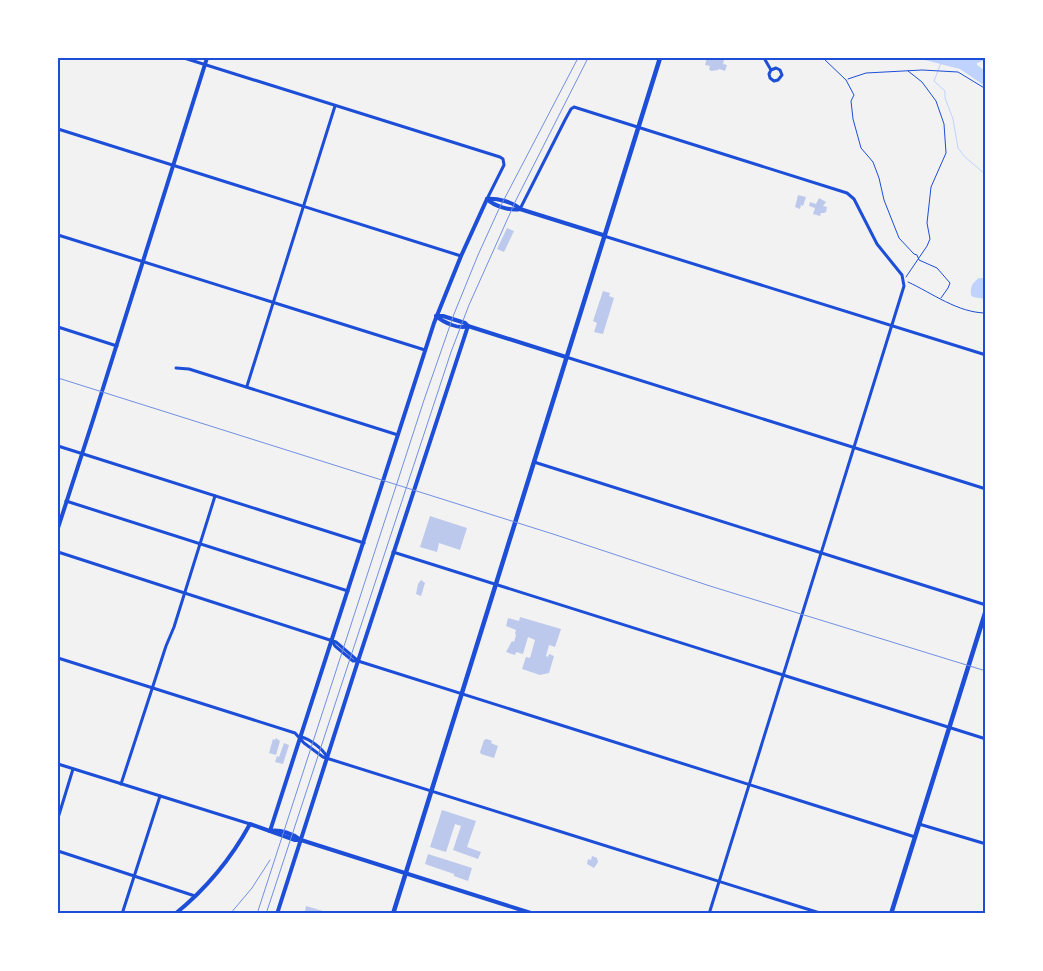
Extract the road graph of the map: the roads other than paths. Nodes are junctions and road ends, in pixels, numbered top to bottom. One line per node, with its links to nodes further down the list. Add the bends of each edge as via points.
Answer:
1 (184, 58): 5 (street)
2 (208, 58): 5 (street)
3 (660, 58): 8 (main road)
4 (764, 58): 6 (street)
5 (206, 64): 7 (street); 10 (street)
6 (771, 70): 6 (street, via 770,78 778,80 782,75 780,70)
7 (335, 105): 11 (street, via 500,157 504,162 503,168); 12 (street)
8 (638, 127): 13 (street, via 572,107); 15 (main road); 21 (street, via 849,194 877,244 905,282)
9 (58, 130): 10 (street)
10 (173, 166): 12 (street); 17 (street)
11 (487, 199): 13 (street, via 517,205); 16 (street)
12 (303, 207): 16 (street); 18 (street)
13 (520, 209): 15 (street)
14 (58, 235): 17 (street)
15 (603, 235): 21 (street); 26 (main road)
16 (461, 256): 19 (street)
17 (143, 262): 18 (street); 23 (street)
18 (273, 303): 24 (street); 28 (street)
19 (436, 316): 20 (street, via 464,328); 24 (street)
20 (468, 326): 26 (street); 41 (street)
21 (892, 326): 25 (street); 31 (street)
22 (58, 327): 23 (street)
23 (116, 346): 32 (street)
24 (425, 350): 29 (street)
25 (986, 355)
26 (566, 357): 31 (street); 33 (main road)
27 (176, 368): 28 (street)
28 (247, 386): 29 (street)
29 (398, 434): 38 (street)
30 (58, 446): 32 (street)
31 (854, 448): 34 (street); 42 (street)
32 (82, 454): 35 (street); 36 (street)
33 (534, 462): 42 (street); 43 (main road)
34 (986, 488)
35 (215, 496): 38 (street); 39 (street)
36 (66, 501): 37 (street); 39 (street)
37 (58, 528)
38 (364, 543): 44 (street)
39 (200, 544): 44 (street); 45 (street)
40 (58, 552): 45 (street)
41 (393, 552): 43 (street); 50 (street)
42 (821, 553): 46 (street); 51 (street)
43 (496, 584): 51 (street); 53 (main road)
44 (348, 591): 48 (street)
45 (184, 592): 48 (street); 52 (street)
46 (986, 605)
47 (986, 610): 54 (main road)
48 (332, 641): 50 (street, via 334,646); 55 (street)
49 (58, 658): 52 (street)
50 (358, 661): 53 (street); 57 (street)
51 (783, 675): 54 (street); 61 (street)
52 (152, 687): 55 (street); 60 (street)
53 (461, 694): 61 (street); 62 (main road)
54 (949, 727): 56 (street); 66 (main road)
55 (300, 737): 57 (street); 67 (street)
56 (986, 739)
57 (327, 758): 62 (street); 69 (street)
58 (58, 764): 59 (street)
59 (73, 769): 60 (street); 64 (street)
60 (121, 784): 63 (street)
61 (748, 785): 68 (street); 74 (street)
62 (431, 790): 72 (main road); 74 (street)
63 (160, 796): 65 (street); 73 (street)
64 (58, 818)
65 (250, 824): 67 (street); 75 (street, via 223,866)
66 (919, 824): 68 (main road); 70 (street)
67 (270, 831): 69 (street)
68 (915, 836): 83 (main road)
69 (301, 840): 72 (street); 78 (street)
70 (986, 844)
71 (58, 851): 73 (street)
72 (405, 873): 79 (main road); 80 (street)
73 (134, 875): 75 (street); 76 (street)
74 (719, 881): 81 (street); 82 (street)
75 (195, 896): 77 (street)
76 (122, 914)
77 (175, 914)
78 (278, 914)
79 (393, 914)
80 (534, 914)
81 (709, 914)
82 (823, 914)
83 (891, 914)

